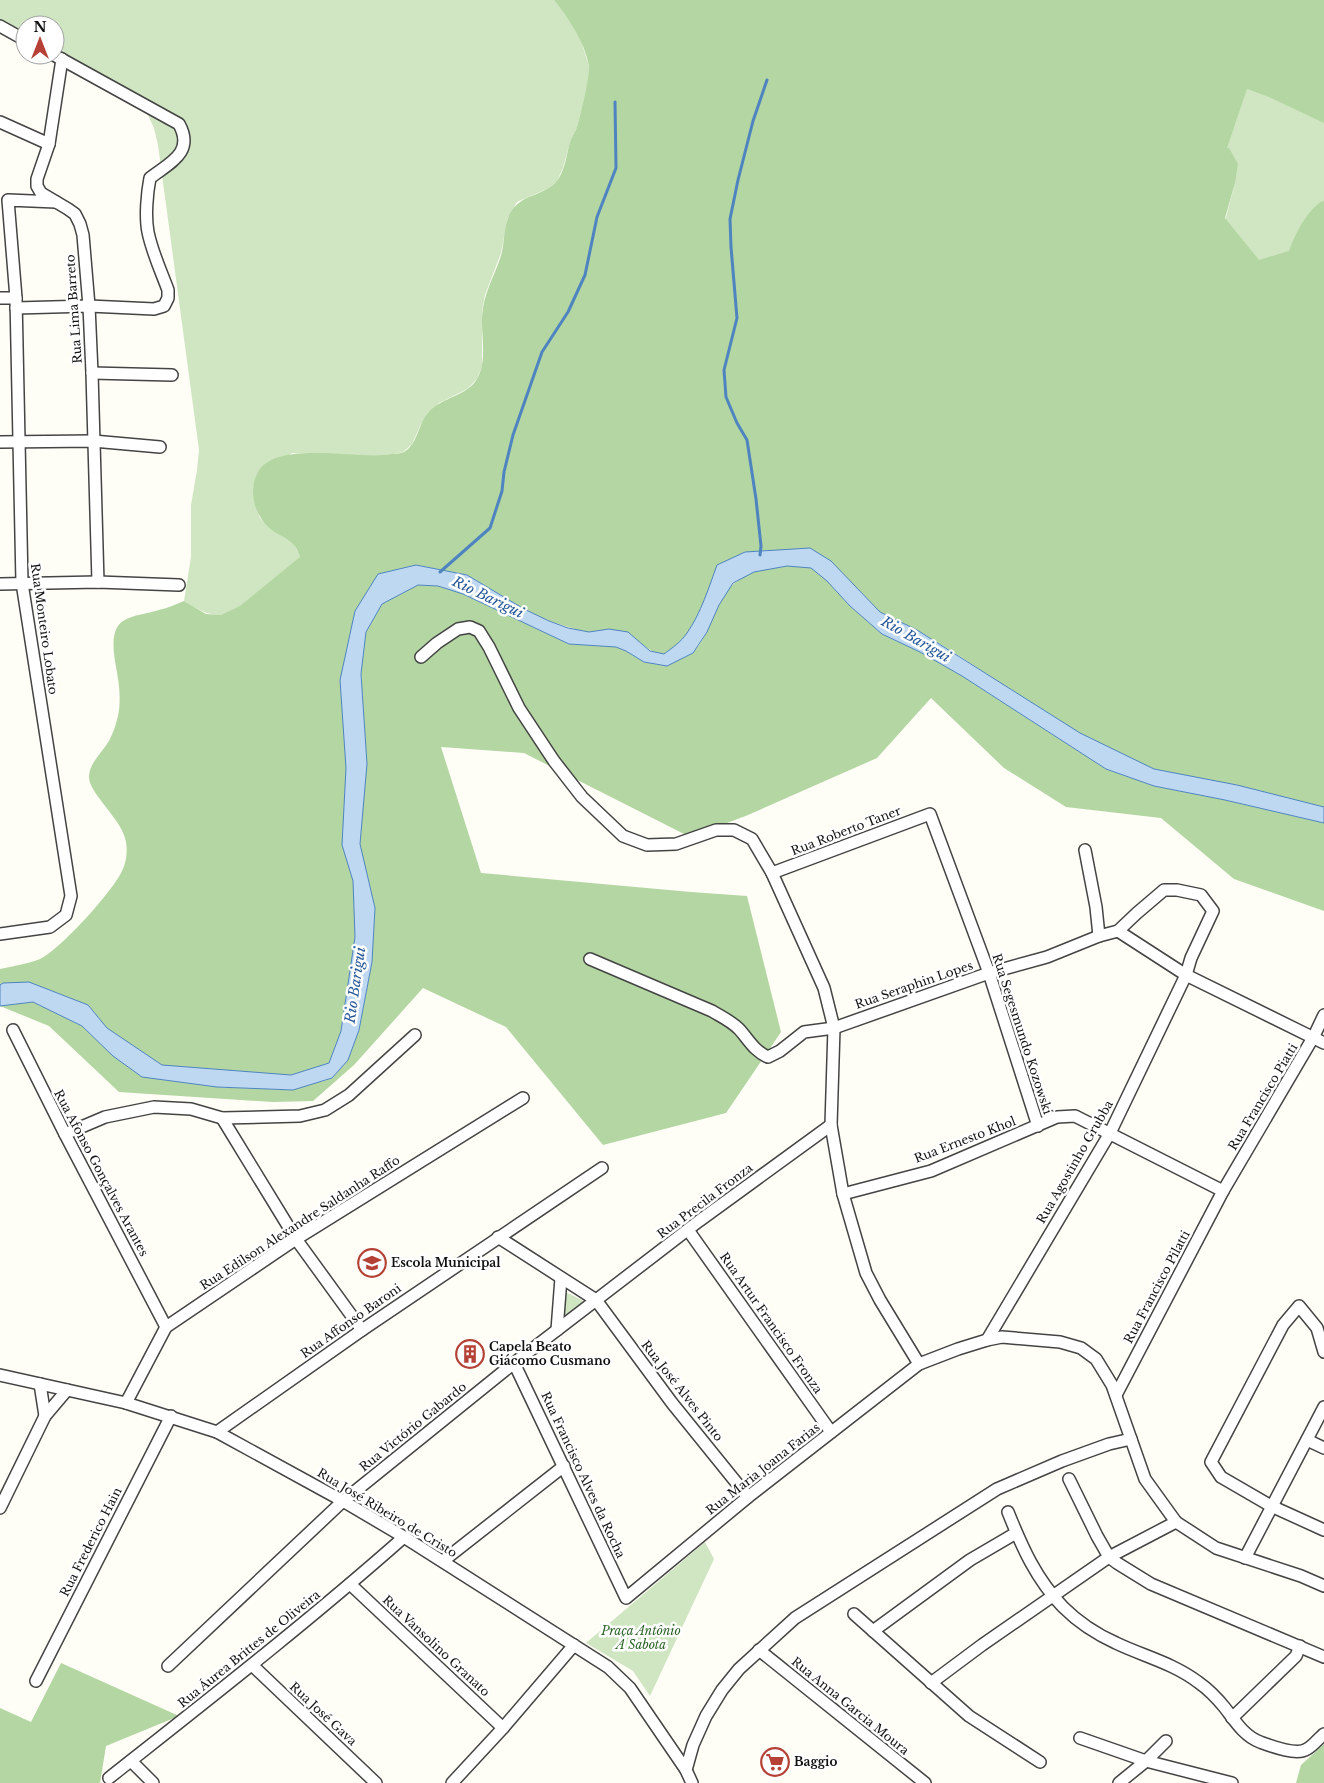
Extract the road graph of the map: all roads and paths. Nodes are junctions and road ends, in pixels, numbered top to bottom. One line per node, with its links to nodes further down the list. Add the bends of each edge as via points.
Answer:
1 (0, 26): 2 (street)
2 (15, 34)
3 (65, 61): 10 (street, via 179,124 184,133 179,155 150,178 148,188 148,229 168,290 164,306 154,309)
4 (57, 65): 6 (street, Rua Lima Barreto)
5 (0, 122): 6 (street)
6 (49, 144): 7 (street, Rua Lima Barreto, via 37,186 41,193)
7 (56, 202): 9 (street, Rua Monteiro Lobato, via 8,200); 10 (street, Rua Lima Barreto, via 75,214 80,224)
8 (0, 298): 9 (street)
9 (16, 303): 10 (street); 15 (street, Rua Monteiro Lobato)
10 (88, 306): 11 (street, Rua Lima Barreto)
11 (92, 372): 12 (street); 13 (street, Rua Lima Barreto)
12 (172, 374)
13 (93, 441): 15 (street); 16 (street); 17 (street, Rua Lima Barreto)
14 (0, 442): 15 (street)
15 (18, 442): 18 (street, Rua Monteiro Lobato)
16 (160, 447)
17 (98, 582): 18 (street); 20 (street)
18 (22, 583): 19 (street); 27 (street, Rua Monteiro Lobato, via 71,896 66,915 50,927)
19 (0, 584)
20 (179, 585)
21 (421, 658): 24 (street, via 458,629 470,627 479,631 519,708 554,761 582,797 623,836 647,845 676,844 716,830 734,830 752,839)
22 (930, 814): 24 (street, Rua Roberto Taner); 30 (street, Rua Segesmundo Kozowski)
23 (1086, 850): 28 (street)
24 (772, 873): 33 (street, via 824,988)
25 (1213, 911): 26 (street, Rua Seraphin Lopes, via 1201,895 1164,890); 31 (street, Rua Agostinho Grubba)
26 (1118, 931): 28 (street, Rua Seraphin Lopes); 31 (street)
27 (0, 934)
28 (1100, 936): 30 (street, Rua Seraphin Lopes)
29 (590, 959): 33 (street, Rua Seraphin Lopes, via 712,1011 741,1031 758,1053 768,1056 804,1032)
30 (988, 973): 33 (street, Rua Seraphin Lopes); 40 (street, Rua Segesmundo Kozowski)
31 (1186, 975): 36 (street); 41 (street, Rua Agostinho Grubba)
32 (1324, 1015): 36 (street, Rua Francisco Piatti)
33 (834, 1028): 39 (street)
34 (13, 1030): 42 (street, Rua Afonso Gonçalves Arantes)
35 (415, 1035): 38 (street, via 349,1095 325,1110 300,1116)
36 (1319, 1040): 44 (street, Rua Francisco Piatti)
37 (523, 1098): 48 (street, Rua Edilson Alexandre Saldanha Raffo)
38 (222, 1118): 42 (street, via 191,1109 154,1107 105,1117); 48 (street)
39 (831, 1125): 45 (street); 46 (street, Rua Precila Fronza)
40 (1038, 1126): 41 (street, Rua Segesmundo Kozowski, via 1057,1117 1074,1116); 45 (street, Rua Ernesto Khol, via 931,1170)
41 (1110, 1133): 44 (street, Rua Segesmundo Kozowski); 54 (street, Rua Agostinho Grubba)
42 (65, 1134): 51 (street, Rua Afonso Gonçalves Arantes)
43 (602, 1168): 47 (street, Rua Affonso Baroni)
44 (1223, 1191): 61 (street, Rua Francisco Pilatti)
45 (843, 1194): 57 (street, via 866,1273)
46 (688, 1230): 50 (street, Rua Precila Fronza); 67 (street, Rua Artur Francisco Fronza)
47 (498, 1238): 49 (street); 52 (street, Rua Affonso Baroni)
48 (296, 1239): 51 (street, Rua Edilson Alexandre Saldanha Raffo); 52 (street)
49 (561, 1278): 50 (street); 53 (street)
50 (596, 1300): 53 (street, Rua Victório Gabardo); 73 (street, Rua José Alves Pinto, via 672,1403)
51 (166, 1327): 62 (street, Rua Edilson Alexandre Saldanha Raffo)
52 (362, 1330): 66 (street, Rua Affonso Baroni)
53 (557, 1330): 56 (street, Rua Victório Gabardo)
54 (986, 1340): 57 (street, Rua Maria Joana Farias); 61 (street, Rua Maria Joana Farias, via 1060,1342 1081,1348 1096,1359)
55 (1324, 1352): 75 (street, via 1317,1328 1299,1306 1283,1325 1211,1462 1221,1477)
56 (514, 1363): 71 (street, Rua Francisco Alves da Rocha); 74 (street, Rua Victório Gabardo)
57 (919, 1364): 67 (street, Rua Maria Joana Farias)
58 (0, 1375): 59 (street, Rua José Ribeiro de Cristo)
59 (40, 1384): 60 (street, Rua José Ribeiro de Cristo); 64 (street)
60 (67, 1390): 62 (street, Rua José Ribeiro de Cristo); 64 (street)
61 (1116, 1395): 68 (street, Rua Maria Joana Farias)
62 (126, 1403): 65 (street, Rua José Ribeiro de Cristo)
63 (1324, 1407): 69 (street)
64 (45, 1416): 76 (street)
65 (171, 1416): 66 (street, Rua José Ribeiro de Cristo); 97 (street, Rua Frederico Hain)
66 (217, 1432): 74 (street, Rua José Ribeiro de Cristo)
67 (831, 1432): 73 (street, Rua Maria Joana Farias)
68 (1132, 1440): 78 (street, Rua Maria Joana Farias, via 1146,1479); 93 (street, via 1109,1444 1062,1461 997,1489 795,1618)
69 (1306, 1440): 70 (street); 75 (street)
70 (1324, 1448)
71 (564, 1466): 84 (street); 88 (street, Rua Francisco Alves da Rocha)
72 (1069, 1479): 82 (street)
73 (748, 1497): 88 (street, Rua Maria Joana Farias)
74 (343, 1501): 81 (street, Rua José Ribeiro de Cristo); 96 (street, Rua Victório Gabardo)
75 (1271, 1506): 79 (street); 83 (street)
76 (0, 1508)
77 (1008, 1512): 80 (street)
78 (1176, 1522): 82 (street); 83 (street, via 1216,1548)
79 (1324, 1530)
80 (1016, 1533): 87 (street, via 1030,1562); 90 (street, via 970,1560)
81 (404, 1537): 84 (street, Rua José Ribeiro de Cristo); 85 (street, Rua Áurea Brittes de Oliveira)
82 (1110, 1557): 87 (street); 92 (street, via 1151,1584)
83 (1244, 1558): 86 (street)
84 (443, 1561): 91 (street, Rua José Ribeiro de Cristo)
85 (350, 1584): 95 (street, Rua Áurea Brittes de Oliveira); 100 (street, Rua Vansolino Granato)
86 (1324, 1586)
87 (1053, 1596): 98 (street); 99 (street, via 1075,1618 1101,1636 1186,1674 1208,1690)
88 (626, 1598)
89 (854, 1614): 90 (street)
90 (873, 1631): 98 (street)
91 (574, 1645): 100 (street); 107 (street, Rua José Ribeiro de Cristo, via 608,1667 630,1688)
92 (1300, 1646): 94 (street); 99 (street, via 1296,1656)
93 (759, 1650): 107 (street, via 722,1690 706,1716); 113 (street, Rua Anna Garcia Moura)
94 (1324, 1657)
95 (252, 1665): 104 (street, Rua Áurea Brittes de Oliveira); 110 (street, Rua José Gava)
96 (168, 1666)
97 (36, 1681)
98 (931, 1683): 106 (street, via 969,1716)
99 (1232, 1718): 101 (street, via 1259,1742 1294,1752 1307,1749)
100 (503, 1728): 111 (street)
101 (1324, 1734)
102 (1080, 1738): 105 (street)
103 (1166, 1741): 105 (street)
104 (131, 1761): 108 (street, Rua Áurea Brittes de Oliveira); 109 (street)
105 (1146, 1761): 114 (street); 115 (street)
106 (1040, 1762)
107 (686, 1770): 112 (street, Rua José Ribeiro de Cristo)
108 (109, 1778)
109 (153, 1783)
110 (376, 1783)
111 (452, 1783)
112 (692, 1783)
113 (925, 1783)
114 (1119, 1783)
115 (1232, 1783)

